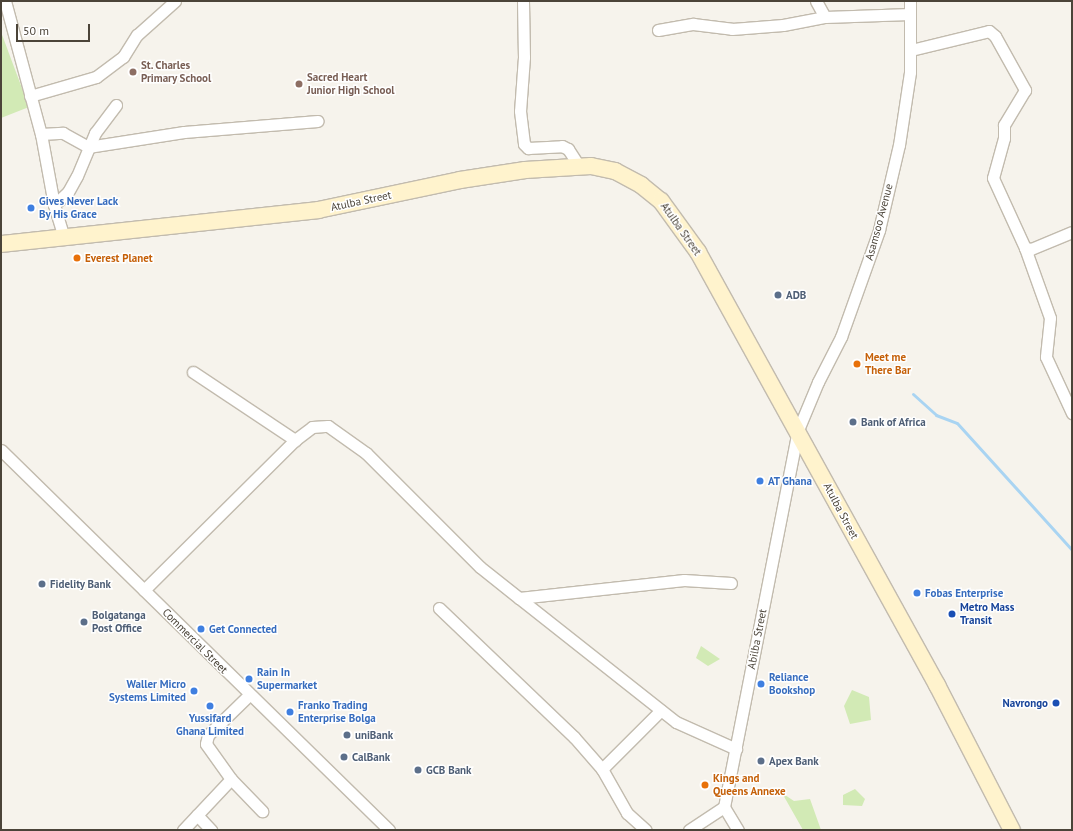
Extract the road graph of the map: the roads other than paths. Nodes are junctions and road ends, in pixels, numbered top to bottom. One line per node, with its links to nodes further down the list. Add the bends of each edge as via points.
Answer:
1 (5, 1): 10 (street)
2 (175, 1): 10 (street, via 137,35 123,57 96,77)
3 (523, 1): 15 (street, via 524,57 520,111 524,144 528,148 562,146 568,149)
4 (816, 1): 7 (street)
5 (910, 1): 6 (street, Asamsoo Avenue)
6 (910, 14): 7 (street); 9 (street, Asamsoo Avenue)
7 (825, 17): 8 (street, via 776,26 732,29 693,24)
8 (658, 30)
9 (911, 50): 20 (street, via 984,31 995,36 1025,90 1004,125 1004,138 992,176); 23 (street, Asamsoo Avenue, via 899,145 879,230 841,337)
10 (30, 96): 13 (street)
11 (116, 105): 14 (street, via 104,118)
12 (318, 121): 14 (street, via 184,132)
13 (41, 134): 14 (street, via 63,133); 16 (street)
14 (88, 147): 16 (street, via 68,192)
15 (579, 166): 18 (street, Atulba Street, via 525,170 460,180 318,210); 23 (street, Atulba Street, via 603,168 624,175 661,201 698,252)
16 (54, 205): 18 (street)
17 (1072, 232): 20 (street, via 1030,249)
18 (64, 237): 19 (street, Atulba Street)
19 (1, 244)
20 (1025, 248): 22 (street, via 1050,318 1046,357)
21 (193, 372): 24 (street)
22 (1072, 413)
23 (798, 430): 32 (street, Abilba Street); 44 (street, Atulba Street, via 937,685)
24 (295, 440): 27 (street); 28 (street, via 312,428 328,426 366,453 480,567)
25 (1, 450): 27 (street, Commercial Street)
26 (731, 583): 28 (street, via 684,580)
27 (144, 590): 30 (street, Commercial Street)
28 (519, 598): 31 (street)
29 (439, 608): 33 (street, via 574,737)
30 (249, 695): 34 (street, via 208,735 206,744); 40 (street, Commercial Street)
31 (661, 710): 32 (street, via 676,722); 33 (street)
32 (736, 749): 35 (street, Abilba Street)
33 (602, 769): 41 (street, via 628,814)
34 (231, 779): 36 (street); 37 (street)
35 (724, 807): 42 (street); 43 (street)
36 (262, 811)
37 (196, 815): 38 (street); 39 (street)
38 (182, 830)
39 (211, 830)
40 (389, 830)
41 (646, 830)
42 (689, 830)
43 (738, 830)
44 (1012, 830)

